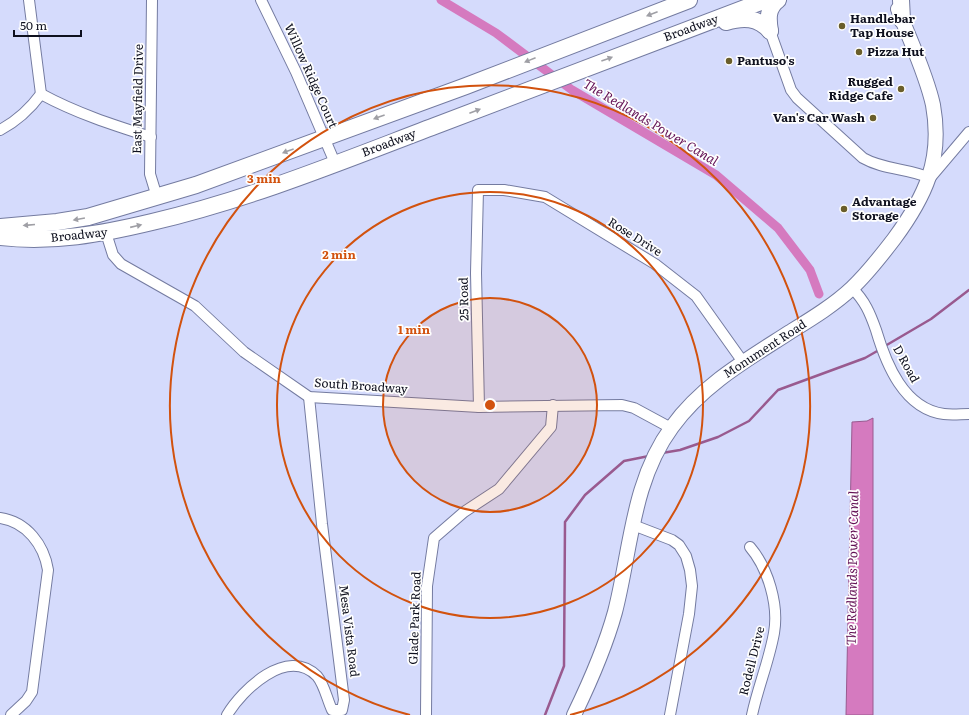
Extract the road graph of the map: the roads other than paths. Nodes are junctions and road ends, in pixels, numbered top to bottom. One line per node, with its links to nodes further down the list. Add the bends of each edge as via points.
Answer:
1 (29, 0): 13 (street)
2 (152, 0): 16 (street, East Mayfield Drive)
3 (262, 0): 17 (street, Willow Ridge Court)
4 (689, 0): 17 (main road, Broadway, one-way to 17)
5 (744, 0): 12 (main road)
6 (766, 0): 12 (main road, Broadway)
7 (778, 0): 11 (main road, via 768,15)
8 (895, 0): 10 (main road, Monument Road)
9 (900, 0): 10 (main road)
10 (902, 20): 19 (main road, Monument Road, via 933,105 935,150)
11 (770, 31): 12 (main road, via 760,23 743,18); 19 (street, via 791,90 806,108 863,158)
12 (668, 36): 18 (main road, Broadway, one-way to 12)
13 (41, 94): 14 (street, via 25,113); 16 (street, via 74,110)
14 (0, 130)
15 (969, 132): 19 (street)
16 (151, 137): 22 (street, East Mayfield Drive, via 150,174)
17 (324, 138): 18 (street, Willow Ridge Court); 22 (main road, Broadway, one-way to 22)
18 (335, 163): 21 (main road, Broadway)
19 (930, 178): 26 (main road, Monument Road, via 910,218)
20 (478, 190): 27 (street, Rose Drive, via 504,190 545,197 655,264 696,296); 30 (street, 25 Road, via 476,273)
21 (252, 194): 22 (main road, via 187,207 169,206); 24 (main road, Broadway, one-way to 21, via 174,217)
22 (157, 198): 23 (main road, Broadway, one-way to 23, via 88,217)
23 (0, 228)
24 (106, 233): 25 (main road, Broadway, via 46,239); 28 (street, South Broadway, via 113,255 121,264 195,306 244,352)
25 (0, 237)
26 (852, 288): 27 (main road, Monument Road, via 807,321); 31 (street, D Road, via 868,307 886,358 902,387 920,405 945,414)
27 (743, 362): 32 (main road, Monument Road, via 693,402)
28 (309, 397): 30 (street, South Broadway); 37 (street, Mesa Vista Road, via 344,700 342,710 332,710 321,682 315,675 304,668 290,666 274,670 254,683)
29 (553, 405): 30 (street, South Broadway); 32 (street, South Broadway, via 622,405 634,408); 38 (street, Glade Park Road, via 551,427 499,489 464,512 434,538 428,586)
30 (479, 407)
31 (969, 414)
32 (671, 428): 34 (main road, Monument Road, via 648,470)
33 (0, 518): 36 (street, via 8,519 27,529 37,540 46,558 48,570 32,692)
34 (633, 525): 39 (main road, Monument Road, via 614,613 603,649); 40 (street, via 672,540 686,556 690,570 692,586 689,614)
35 (750, 547): 41 (street, Rodell Drive, via 763,565 773,597 775,631)
36 (11, 715)
37 (227, 715)
38 (426, 715)
39 (574, 715)
40 (670, 715)
41 (752, 715)

